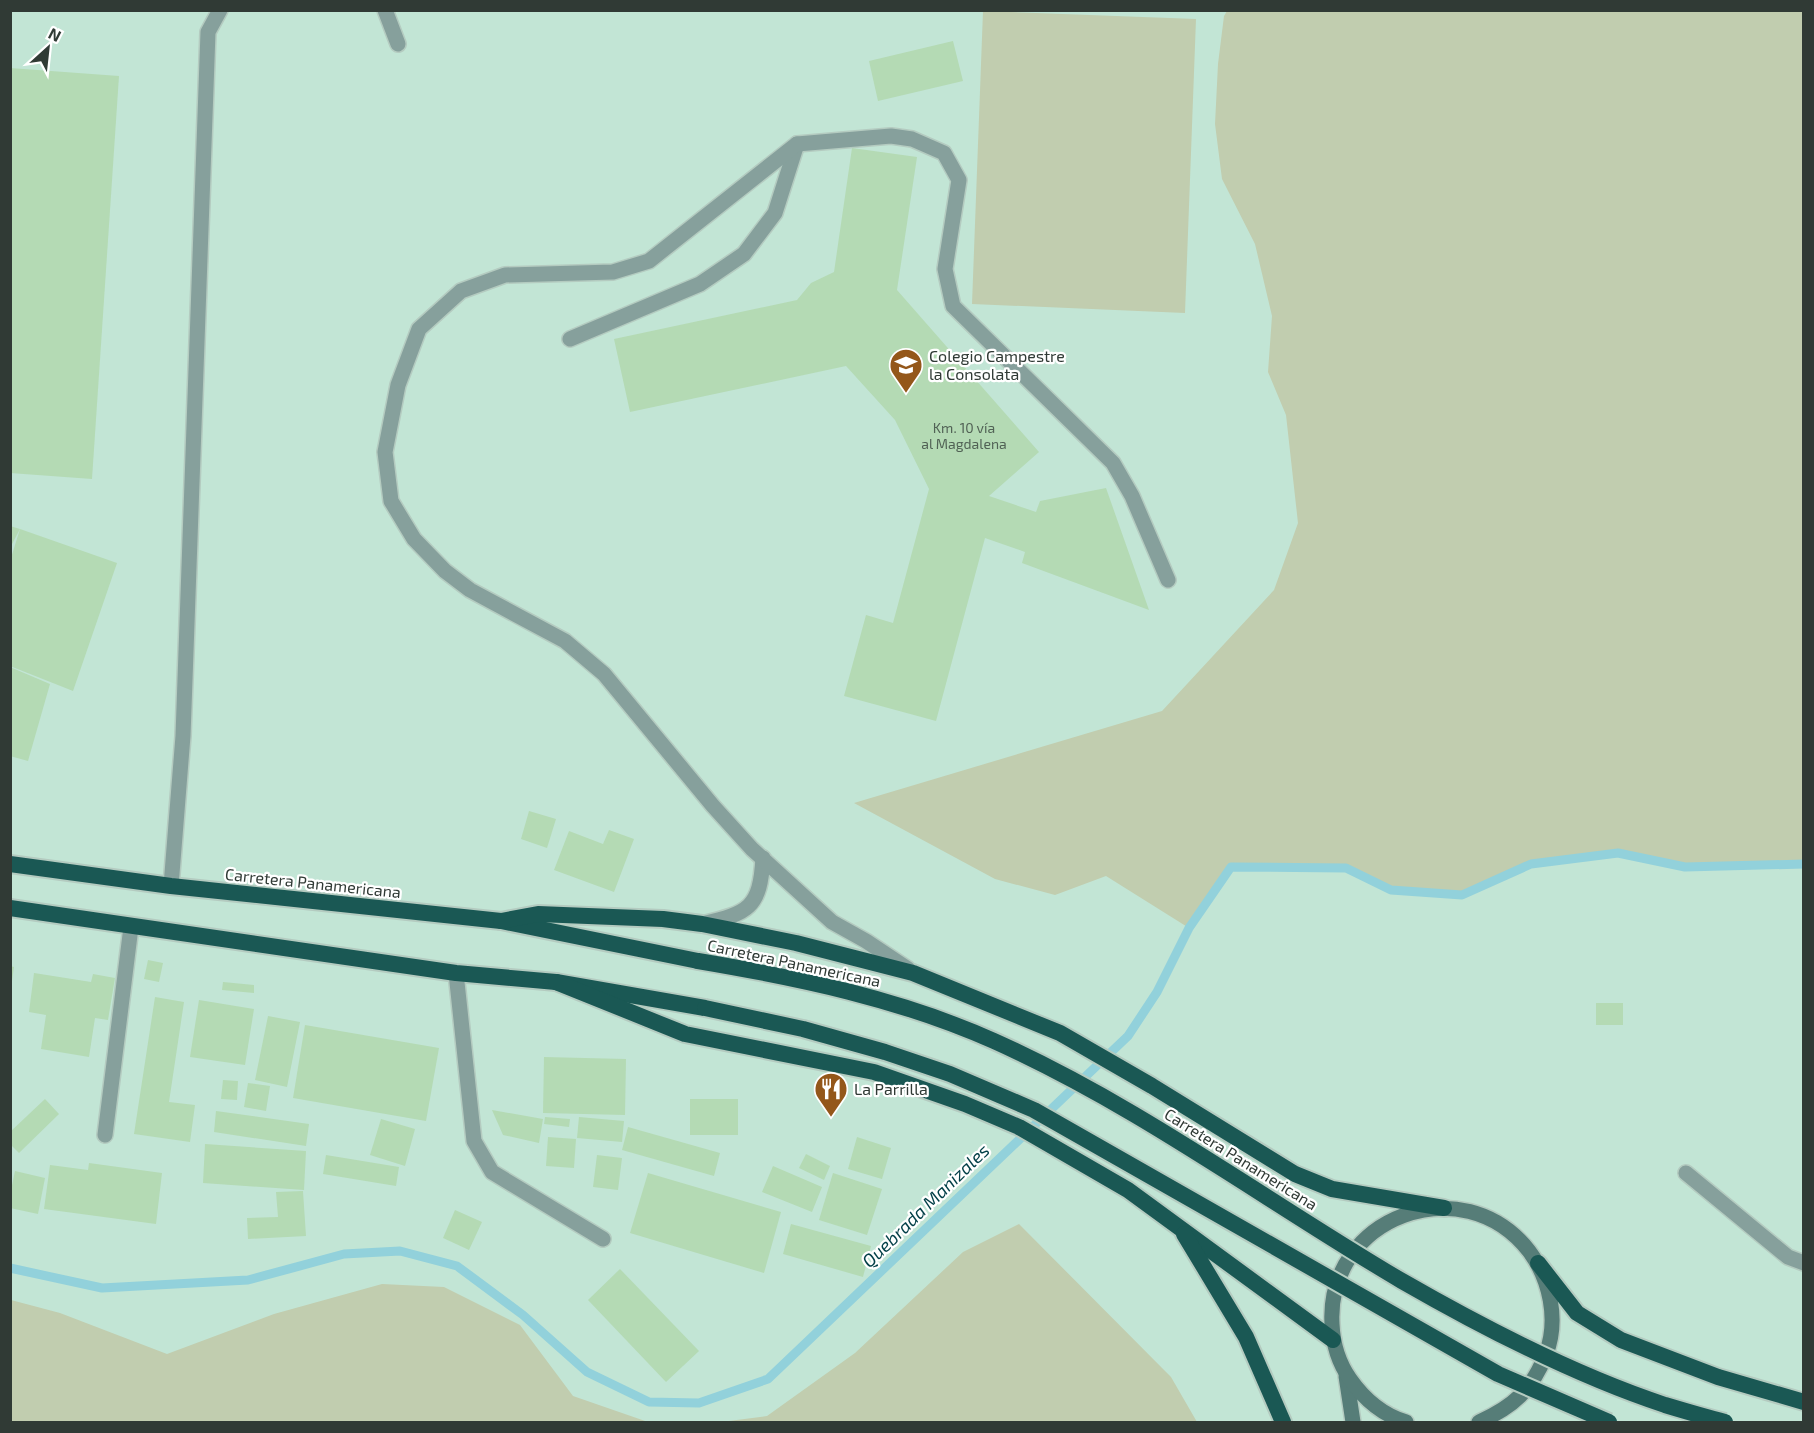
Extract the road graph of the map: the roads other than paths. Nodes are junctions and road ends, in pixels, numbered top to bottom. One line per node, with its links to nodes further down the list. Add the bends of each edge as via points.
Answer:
1 (220, 10): 9 (street, via 207,32 183,736)
2 (385, 10): 3 (street)
3 (398, 44)
4 (797, 144): 5 (street, via 775,213 744,254 700,284); 6 (street, via 891,136 912,139 944,153 959,180 945,269 953,306 1113,463 1132,496); 7 (street, via 649,261 613,272 505,274 461,291 419,329 398,385 384,452 391,501 414,539 470,591 565,640 604,674 713,806)
5 (570, 339)
6 (1168, 580)
7 (763, 858): 12 (street, via 761,883 752,902 728,918); 15 (street, via 832,922)
8 (10, 864): 9 (highway, Carretera Panamericana)
9 (171, 886): 11 (highway, Carretera Panamericana)
10 (10, 908): 13 (highway)
11 (501, 921): 12 (highway, via 538,914); 32 (highway, Carretera Panamericana, bridge, via 832,987 894,1004 992,1040 1152,1124 1402,1281 1477,1322 1575,1370 1663,1404)
12 (702, 924): 15 (highway)
13 (131, 927): 14 (highway); 17 (street)
14 (456, 973): 16 (highway); 21 (street, via 474,1141 492,1172)
15 (912, 973): 19 (highway, via 1060,1033 1295,1174 1332,1189)
16 (556, 982): 20 (highway, via 685,1034 874,1072 966,1104 1019,1127 1128,1190); 31 (highway, bridge, via 803,1029 950,1074 1023,1105 1091,1141 1498,1374)
17 (105, 1135)
18 (1686, 1173): 23 (street, via 1788,1257)
19 (1444, 1208): 22 (main road, via 1472,1212 1498,1223 1520,1240); 24 (main road, via 1411,1212 1381,1225 1356,1247 1339,1275 1331,1307)
20 (1179, 1226): 24 (highway); 27 (highway, via 1246,1337)
21 (603, 1239)
22 (1538, 1263): 26 (highway, via 1577,1313 1621,1340 1718,1377); 30 (main road, via 1549,1289 1553,1317 1550,1345 1523,1395)
23 (1803, 1263)
24 (1333, 1340): 25 (main road)
25 (1346, 1373): 28 (main road); 29 (main road, via 1359,1393 1377,1408)
26 (1803, 1402)
27 (1283, 1422)
28 (1353, 1422)
29 (1406, 1422)
30 (1479, 1422)
31 (1609, 1422)
32 (1725, 1422)

